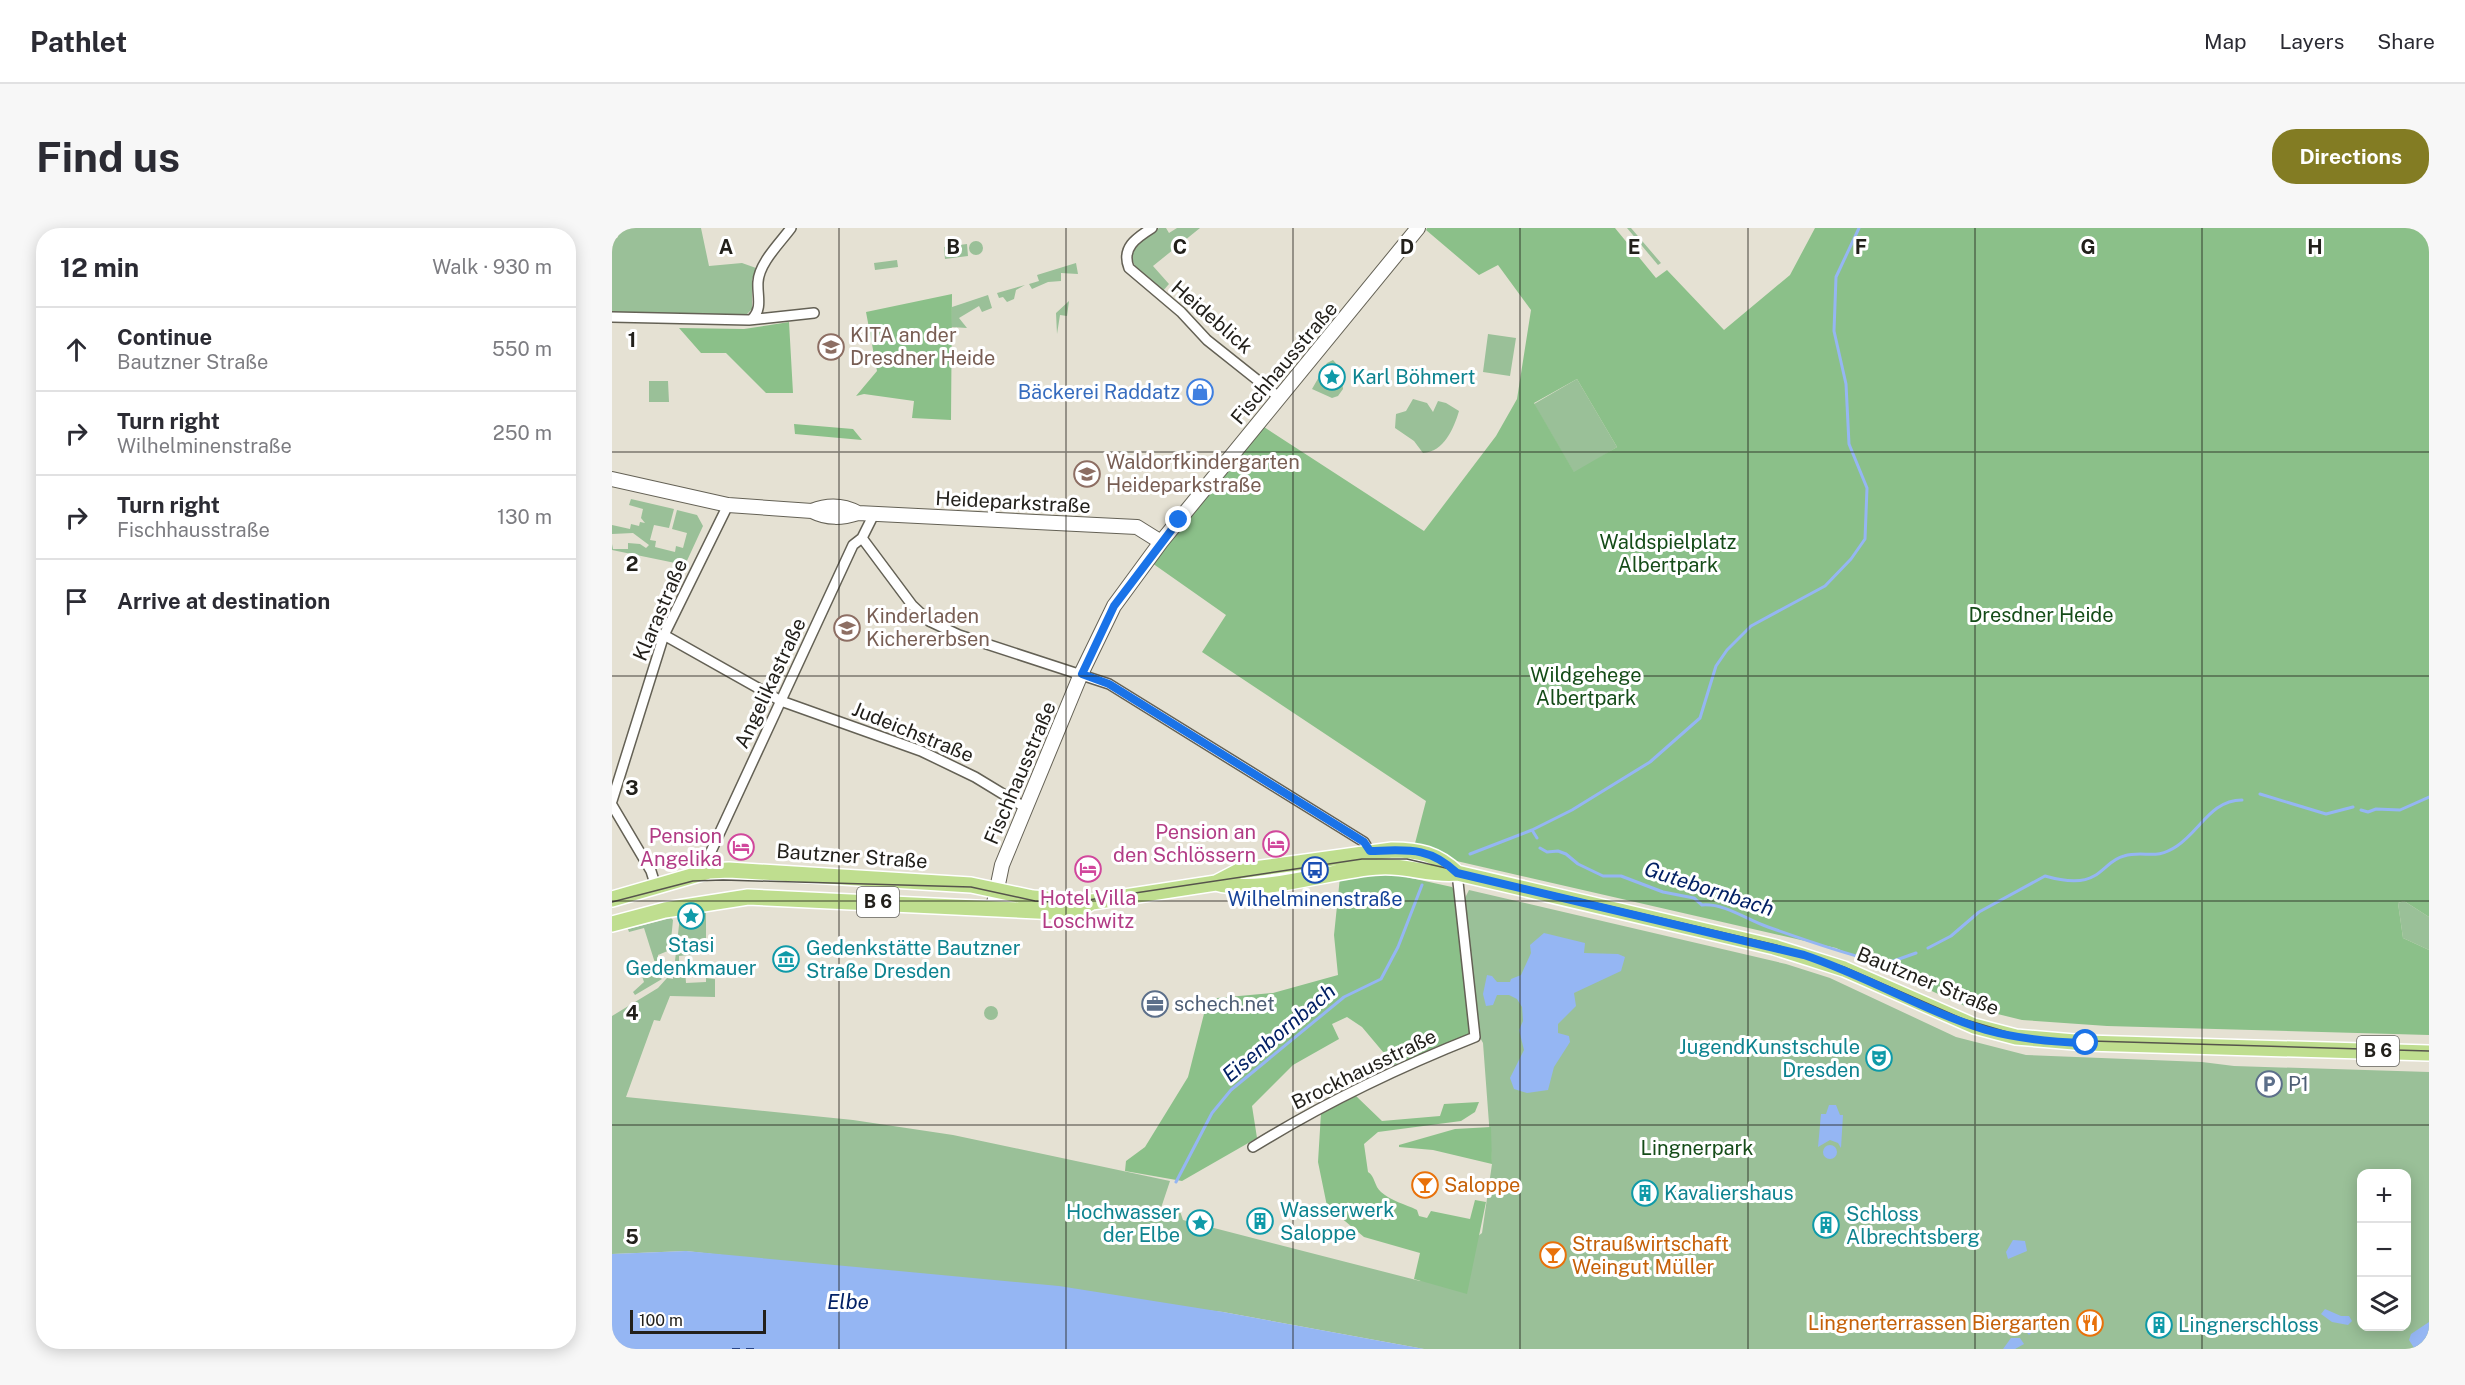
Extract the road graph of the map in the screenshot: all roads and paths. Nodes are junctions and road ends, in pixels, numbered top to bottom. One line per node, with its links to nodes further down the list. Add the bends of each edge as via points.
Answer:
1 (791, 228): 6 (street, via 761,269 759,310)
2 (1152, 228): 7 (street, Heideblick, via 1131,244 1126,260 1136,276)
3 (1419, 228): 7 (main road, Fischhausstraße)
4 (814, 313): 6 (street)
5 (612, 317): 6 (street)
6 (752, 319)
7 (1280, 398): 12 (main road, Fischhausstraße)
8 (612, 479): 9 (main road, Heideparkstraße)
9 (728, 505): 10 (main road, Heideparkstraße, via 812,511 823,506 845,507); 13 (street, Klarastraße)
10 (874, 514): 11 (street, Angelikastraße); 12 (main road, Heideparkstraße, via 1137,527)
11 (862, 538): 14 (street, via 912,605 929,621 958,635); 15 (street, Angelikastraße, via 853,545)
12 (1161, 542): 14 (main road, Fischhausstraße, via 1114,606)
13 (664, 635): 15 (street, Judeichstraße); 16 (street, Klarastraße)
14 (1082, 674): 17 (main road, Fischhausstraße); 18 (street, via 1109,684 1364,842)
15 (781, 701): 17 (street, Judeichstraße, via 921,751); 20 (street, Angelikastraße, via 708,858)
16 (612, 803): 23 (street, Klarastraße, via 651,870)
17 (1026, 808): 24 (main road, Fischhausstraße)
18 (1370, 851): 19 (street); 21 (main road, Bautzner Straße / B 6, via 1423,852 1442,859); 22 (main road, Bautzner Straße / B 6, via 1239,871)
19 (1378, 867): 21 (main road, Bautzner Straße / B 6); 22 (main road, Bautzner Straße / B 6, via 1250,886)
20 (709, 871): 23 (main road, Bautzner Straße / B 6); 24 (main road, Bautzner Straße / B 6, via 831,875)
21 (1457, 873): 31 (main road, Bautzner Straße / B 6, via 1774,946 1837,966 1968,1023 2016,1037 2076,1043); 32 (street, Brockhausstraße, via 1475,1037 1401,1066)
22 (1216, 883): 27 (main road, Bautzner Straße / B 6)
23 (656, 886): 26 (main road, Bautzner Straße / B 6)
24 (997, 888): 27 (main road, Bautzner Straße / B 6, via 1033,898); 28 (main road, Fischhausstraße)
25 (748, 897): 28 (main road, Bautzner Straße / B 6); 29 (main road, via 680,898); 30 (main road, Bautzner Straße / B 6, via 665,910)
26 (612, 899)
27 (1092, 902): 28 (main road, Bautzner Straße / B 6, via 1075,911 1014,912)
28 (993, 908)
29 (612, 915)
30 (612, 924)
31 (2429, 1053)
32 (1253, 1147)

